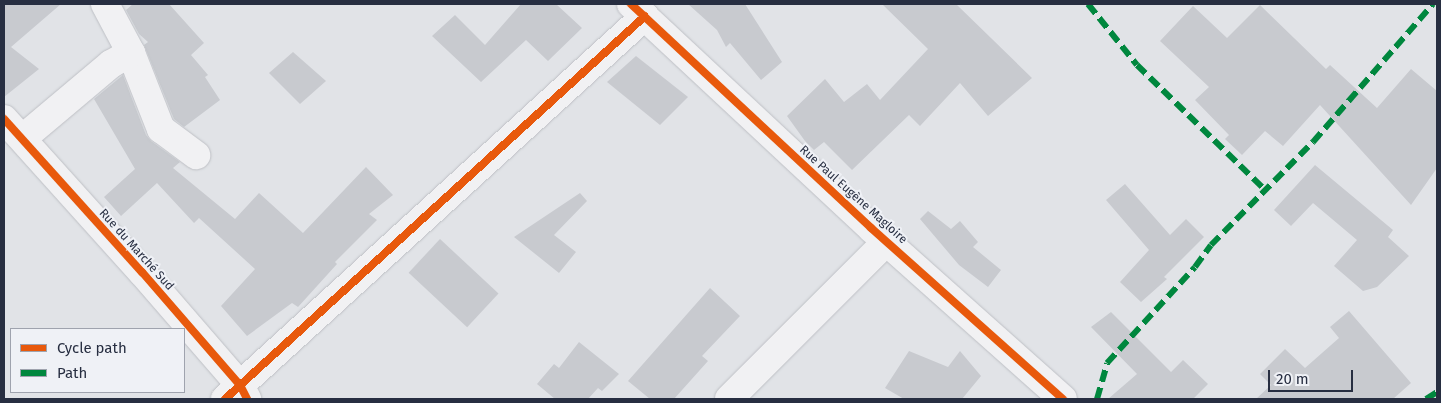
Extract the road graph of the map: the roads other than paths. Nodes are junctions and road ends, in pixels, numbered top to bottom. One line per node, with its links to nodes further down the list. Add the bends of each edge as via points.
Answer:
1 (104, 4): 3 (street)
2 (638, 10): 6 (street, Rue Paul Eugène Magloire); 9 (street)
3 (131, 53): 4 (street); 5 (street, via 160,129)
4 (13, 128): 7 (street, Rue du Marché Sud)
5 (196, 155)
6 (887, 241): 10 (street); 11 (street, Rue Paul Eugène Magloire)
7 (181, 328)
8 (185, 333): 9 (street, Rue du Marché Sud)
9 (237, 395)
10 (729, 399)
11 (1063, 399)

